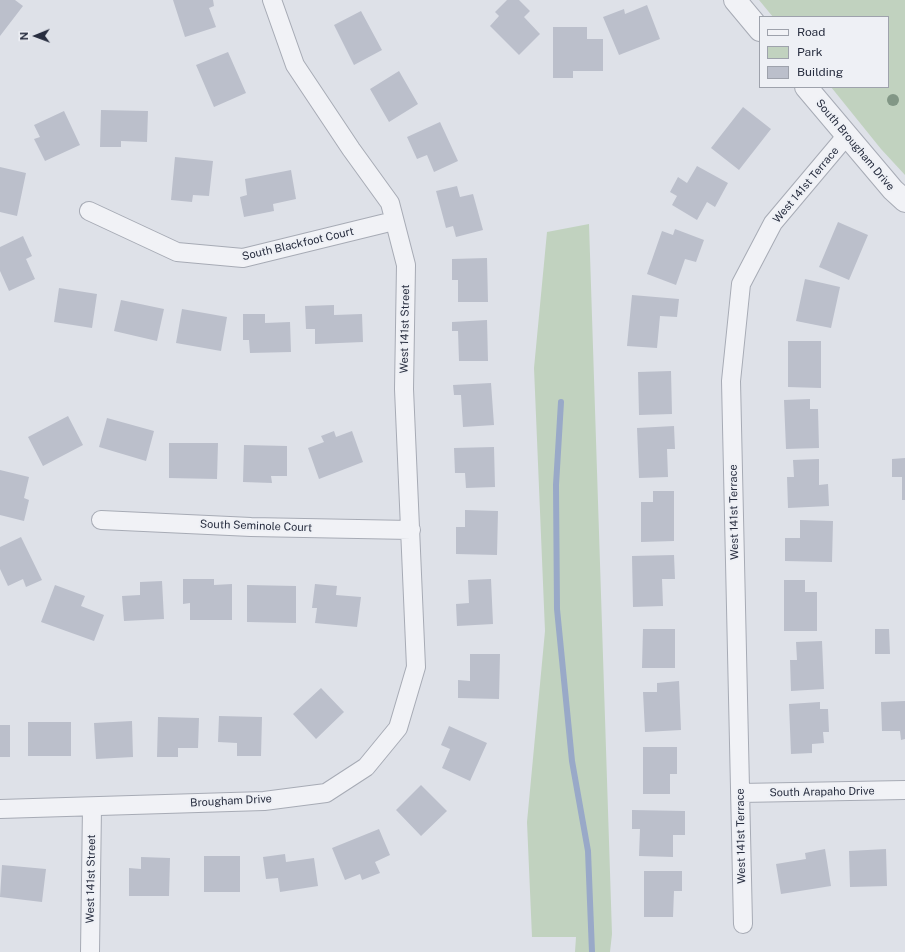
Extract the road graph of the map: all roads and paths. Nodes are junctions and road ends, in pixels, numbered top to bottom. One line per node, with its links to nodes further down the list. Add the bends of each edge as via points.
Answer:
1 (272, 0): 8 (street, West 141st Street, via 295,64 390,203)
2 (736, 0): 3 (street)
3 (759, 29)
4 (807, 88): 5 (street, South Brougham Drive)
5 (847, 135): 6 (street, South Brougham Drive); 13 (street, West 141st Terrace, via 773,223 741,284 731,381)
6 (905, 202)
7 (89, 211): 8 (street, South Blackfoot Court, via 177,252 243,258)
8 (394, 221): 10 (street, West 141st Street, via 406,265 404,389)
9 (101, 520): 10 (street, South Seminole Court, via 251,527)
10 (411, 530): 11 (street, West 141st Street, via 416,667)
11 (409, 692): 14 (street, Brougham Drive, via 398,728 366,767 326,793 264,801)
12 (905, 790): 13 (street, South Arapaho Drive)
13 (740, 793): 16 (street, West 141st Terrace)
14 (92, 807): 15 (street, Brougham Drive); 17 (street, West 141st Street)
15 (0, 809)
16 (743, 924)
17 (90, 952)

